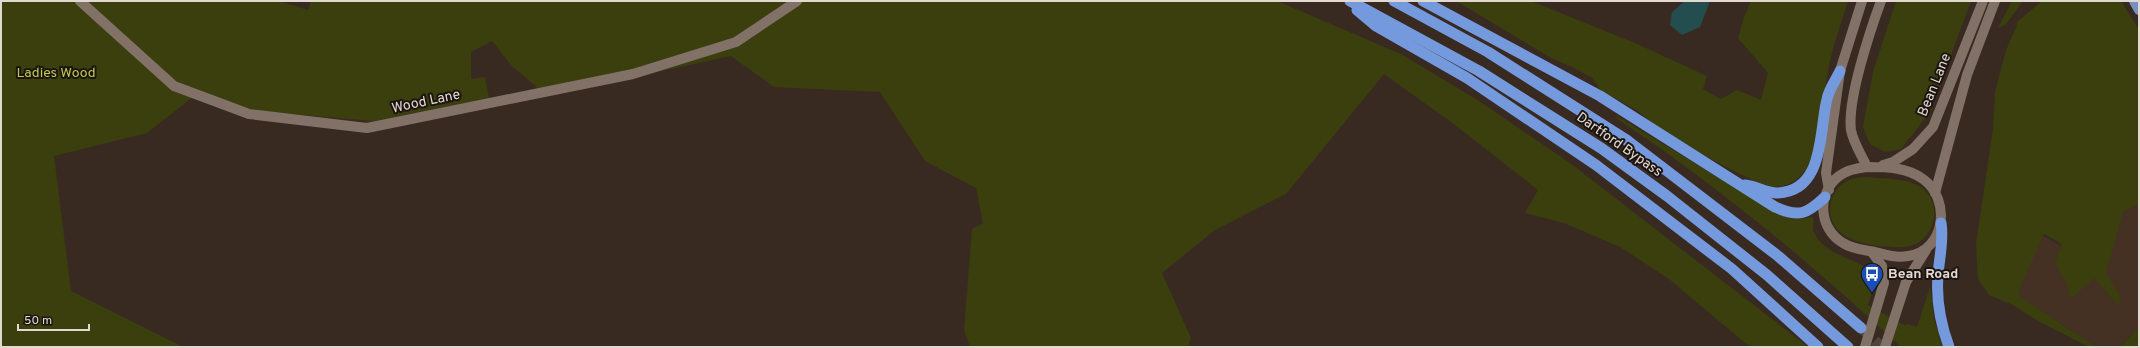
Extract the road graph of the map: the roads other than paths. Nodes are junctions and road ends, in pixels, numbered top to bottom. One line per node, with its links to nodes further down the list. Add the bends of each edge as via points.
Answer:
1 (80, 1): 2 (main road, Wood Lane, via 174,86 249,114 367,128 633,74 736,42)
2 (797, 1)
3 (1347, 1): 22 (highway, via 1376,26 1467,78 1596,165 1732,269)
4 (1350, 1): 23 (highway, Dartford Bypass, via 1479,71 1601,148 1767,274)
5 (1394, 1): 21 (highway, Dartford Bypass, via 1488,52 1577,106 1628,141 1778,256)
6 (1422, 1): 15 (highway, via 1600,96)
7 (1862, 1): 13 (main road)
8 (1881, 1): 14 (main road, via 1858,77 1851,130)
9 (1983, 1): 14 (main road, Bean Lane, via 1932,130 1916,147 1893,162)
10 (1995, 1): 16 (main road, Bean Lane, via 1967,74)
11 (2134, 1): 12 (main road)
12 (2139, 10)
13 (1840, 71): 15 (highway, via 1827,97 1818,156 1812,172 1805,180 1796,187 1779,193); 17 (main road, via 1826,173)
14 (1867, 167): 16 (main road, via 1892,167 1912,172 1925,181); 17 (main road, via 1841,174)
15 (1740, 184): 17 (highway, via 1772,206 1793,214 1809,211)
16 (1935, 193): 18 (main road, via 1941,210)
17 (1827, 194): 20 (main road, via 1822,215 1832,235 1847,246)
18 (1941, 223): 19 (main road); 26 (highway, via 1943,238 1938,291 1940,317)
19 (1928, 247): 20 (main road, via 1918,254 1902,257); 25 (main road, via 1909,277)
20 (1872, 252): 24 (main road, via 1882,264 1884,287)
21 (1861, 328)
22 (1818, 347)
23 (1848, 347)
24 (1865, 347)
25 (1885, 347)
26 (1949, 347)

